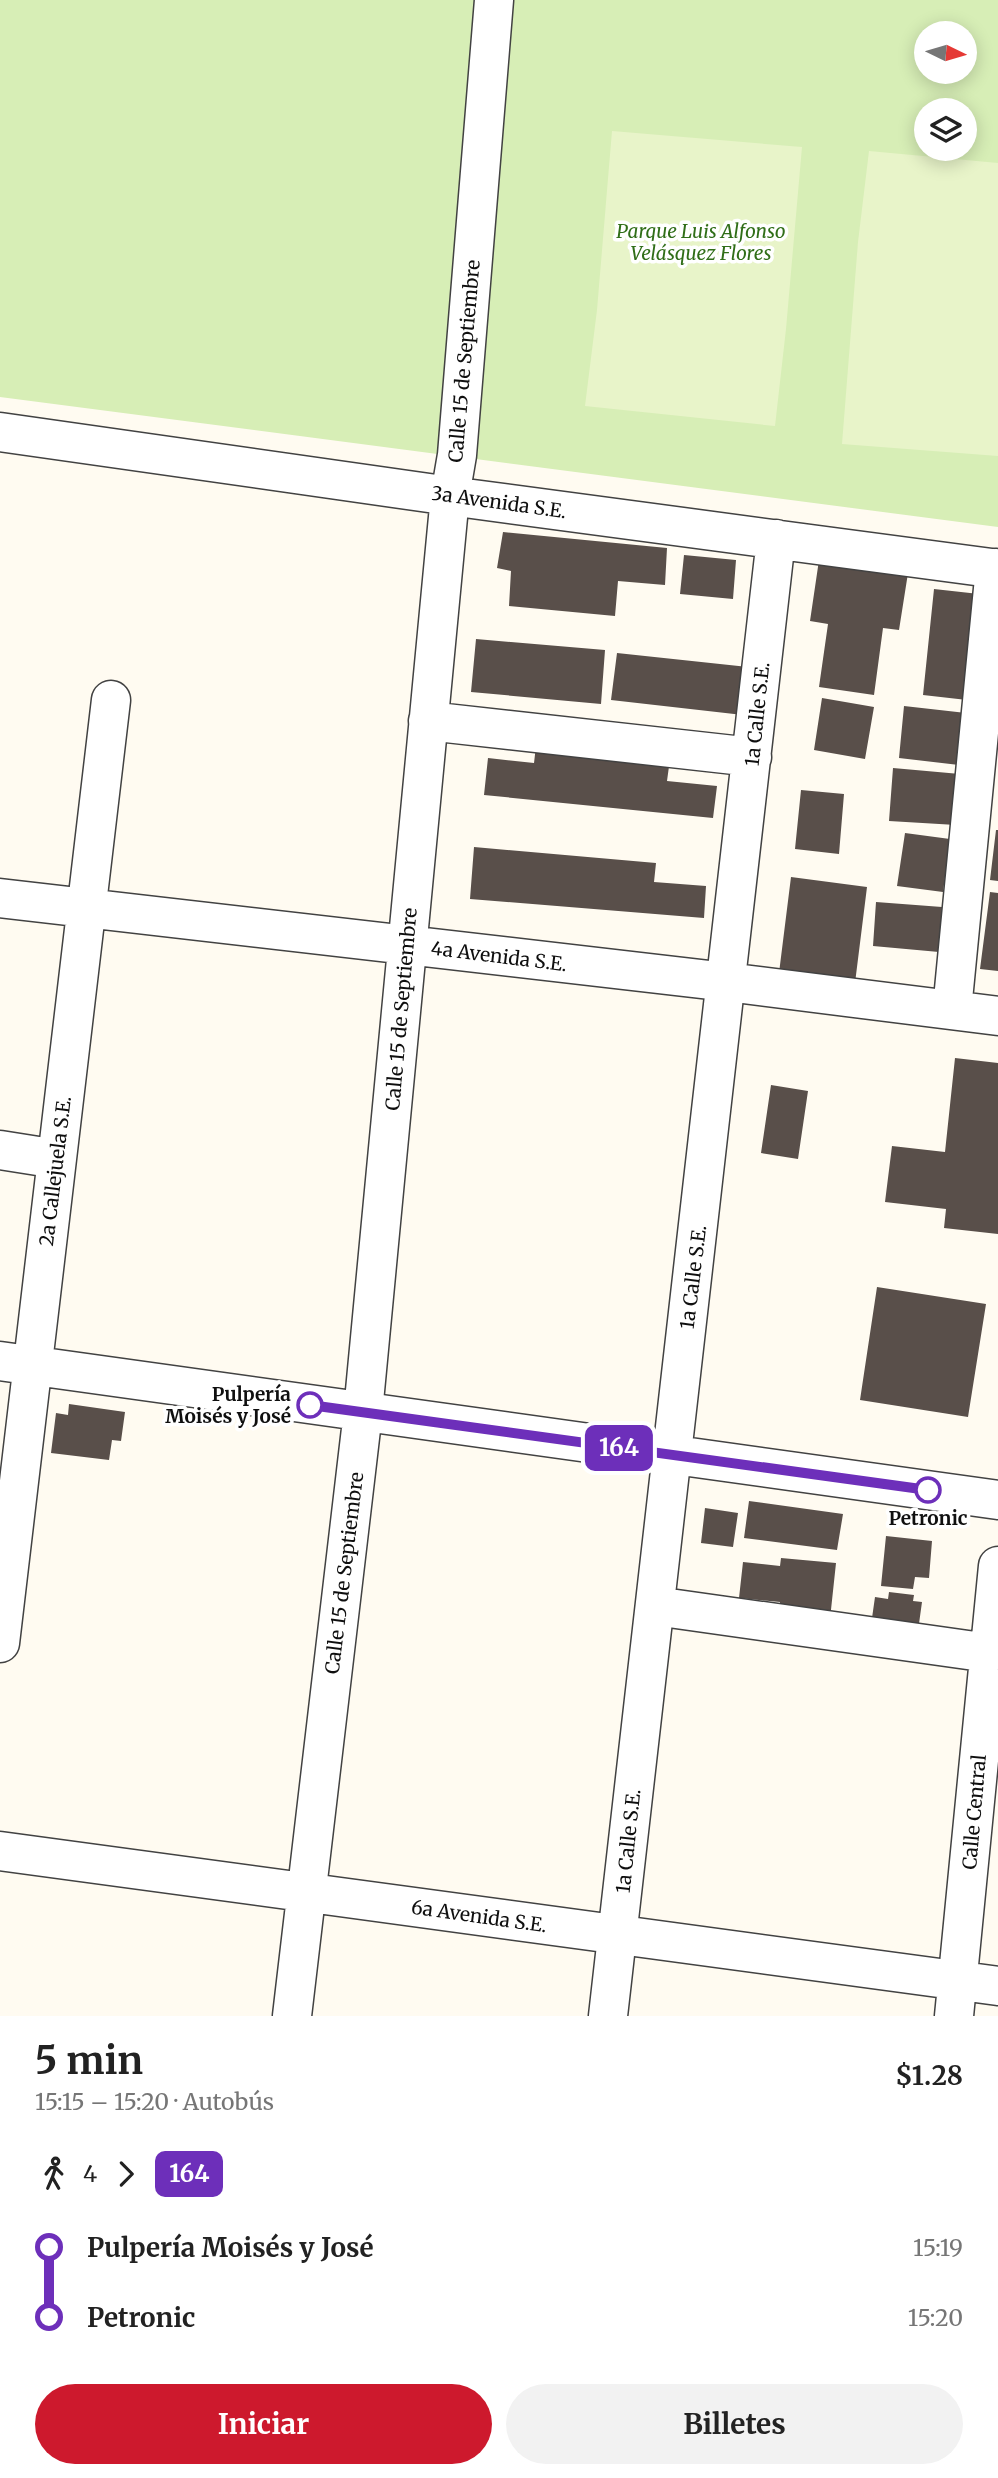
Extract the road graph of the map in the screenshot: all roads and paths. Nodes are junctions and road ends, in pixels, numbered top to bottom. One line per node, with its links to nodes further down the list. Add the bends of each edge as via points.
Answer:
1 (494, 0): 3 (street, Calle 15 de Septiembre)
2 (0, 432): 3 (street, 3a Avenida S.E.)
3 (450, 496): 4 (street, 3a Avenida S.E.); 7 (street, Calle 15 de Septiembre)
4 (776, 538): 5 (street, 3a Avenida S.E.); 8 (street, 1a Calle S.E.)
5 (997, 569): 9 (street)
6 (111, 700): 11 (street, 2a Callejuela S.E.)
7 (428, 721): 8 (street); 12 (street, Calle 15 de Septiembre)
8 (752, 757): 13 (street, 1a Calle S.E.)
9 (987, 774): 14 (street)
10 (0, 898): 11 (street, 4a Avenida S.E.)
11 (86, 908): 12 (street, 4a Avenida S.E.); 17 (street, 2a Callejuela S.E.)
12 (407, 945): 13 (street, 4a Avenida S.E.); 19 (street, Calle 15 de Septiembre)
13 (727, 982): 14 (street, 4a Avenida S.E.); 20 (street, 1a Calle S.E.)
14 (952, 1010): 15 (street, 4a Avenida S.E.)
15 (998, 1016)
16 (0, 1150): 17 (street)
17 (57, 1159): 18 (street, 2a Callejuela S.E.)
18 (16, 1364): 19 (street); 24 (street, 2a Callejuela S.E.)
19 (363, 1412): 20 (street); 28 (street, Calle 15 de Septiembre)
20 (672, 1455): 21 (street); 23 (street, 1a Calle S.E.)
21 (998, 1500)
22 (998, 1566): 25 (street, Calle Central)
23 (655, 1606): 25 (street); 29 (street, 1a Calle S.E.)
24 (0, 1643)
25 (989, 1653): 26 (street, Calle Central)
26 (987, 1796): 31 (street, Calle Central)
27 (0, 1851): 28 (street, 6a Avenida S.E.)
28 (306, 1892): 29 (street, 6a Avenida S.E.); 32 (street, Calle 15 de Septiembre)
29 (617, 1934): 31 (street, 6a Avenida S.E.); 33 (street, 1a Calle S.E.)
30 (998, 1986): 31 (street, 6a Avenida S.E.)
31 (956, 1998)
32 (292, 2016)
33 (608, 2016)

